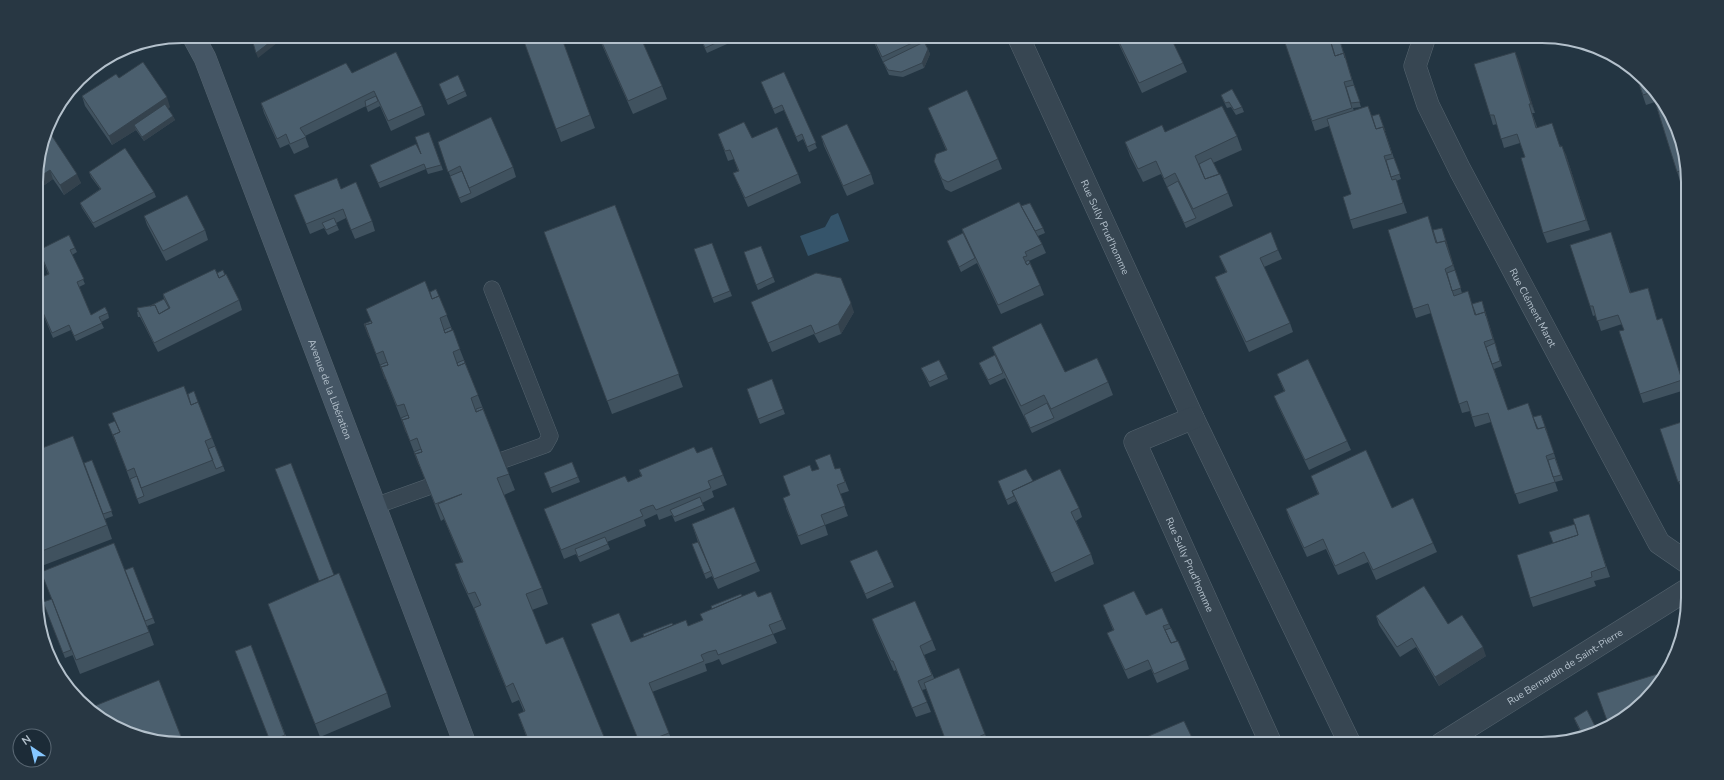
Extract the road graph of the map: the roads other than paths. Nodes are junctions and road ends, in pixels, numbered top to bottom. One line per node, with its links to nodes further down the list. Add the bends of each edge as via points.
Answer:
1 (197, 43): 8 (main road, Avenue de la Libération, via 205,58)
2 (1021, 43): 5 (street, Rue Sully Prud'homme)
3 (1423, 43): 9 (street, Rue Clément Marot, via 1415,66 1428,105 1456,164 1659,543)
4 (492, 289): 6 (lane, via 550,436 545,445)
5 (1193, 418): 12 (street, Rue Sully Prud'homme, via 1135,442); 13 (street, Rue Sully Prud'homme)
6 (503, 460)
7 (428, 487): 8 (lane)
8 (375, 506): 11 (main road, Avenue de la Libération)
9 (1681, 558)
10 (1681, 593): 14 (street, Rue Bernardin de Saint-Pierre)
11 (462, 737)
12 (1268, 737)
13 (1347, 737)
14 (1452, 737)

